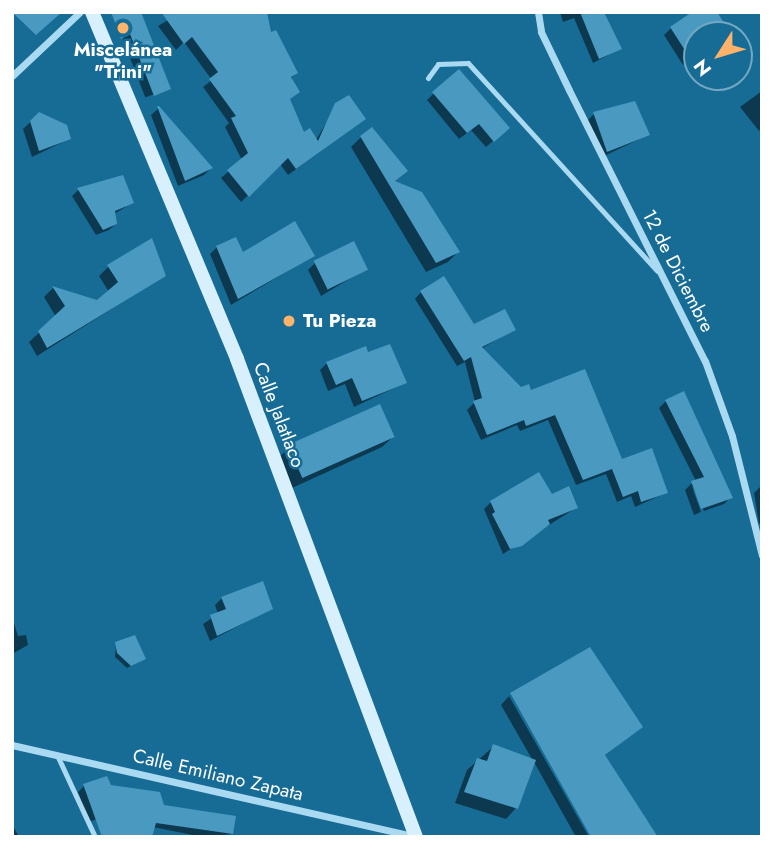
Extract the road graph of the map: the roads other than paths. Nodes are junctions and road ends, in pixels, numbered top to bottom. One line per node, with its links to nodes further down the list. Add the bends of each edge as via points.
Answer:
1 (80, 12): 4 (street)
2 (92, 12): 12 (main road, Calle Jalatlaco, via 237,359)
3 (538, 12): 6 (street, 12 de Diciembre, via 541,32)
4 (12, 76)
5 (428, 78): 6 (lane, via 438,64 468,62)
6 (663, 279): 7 (street, 12 de Diciembre, via 705,360)
7 (761, 540): 8 (street, 12 de Diciembre)
8 (762, 555)
9 (12, 745): 10 (street, Calle Emiliano Zapata)
10 (57, 755): 11 (lane); 12 (street, Calle Emiliano Zapata)
11 (95, 837)
12 (417, 837)

